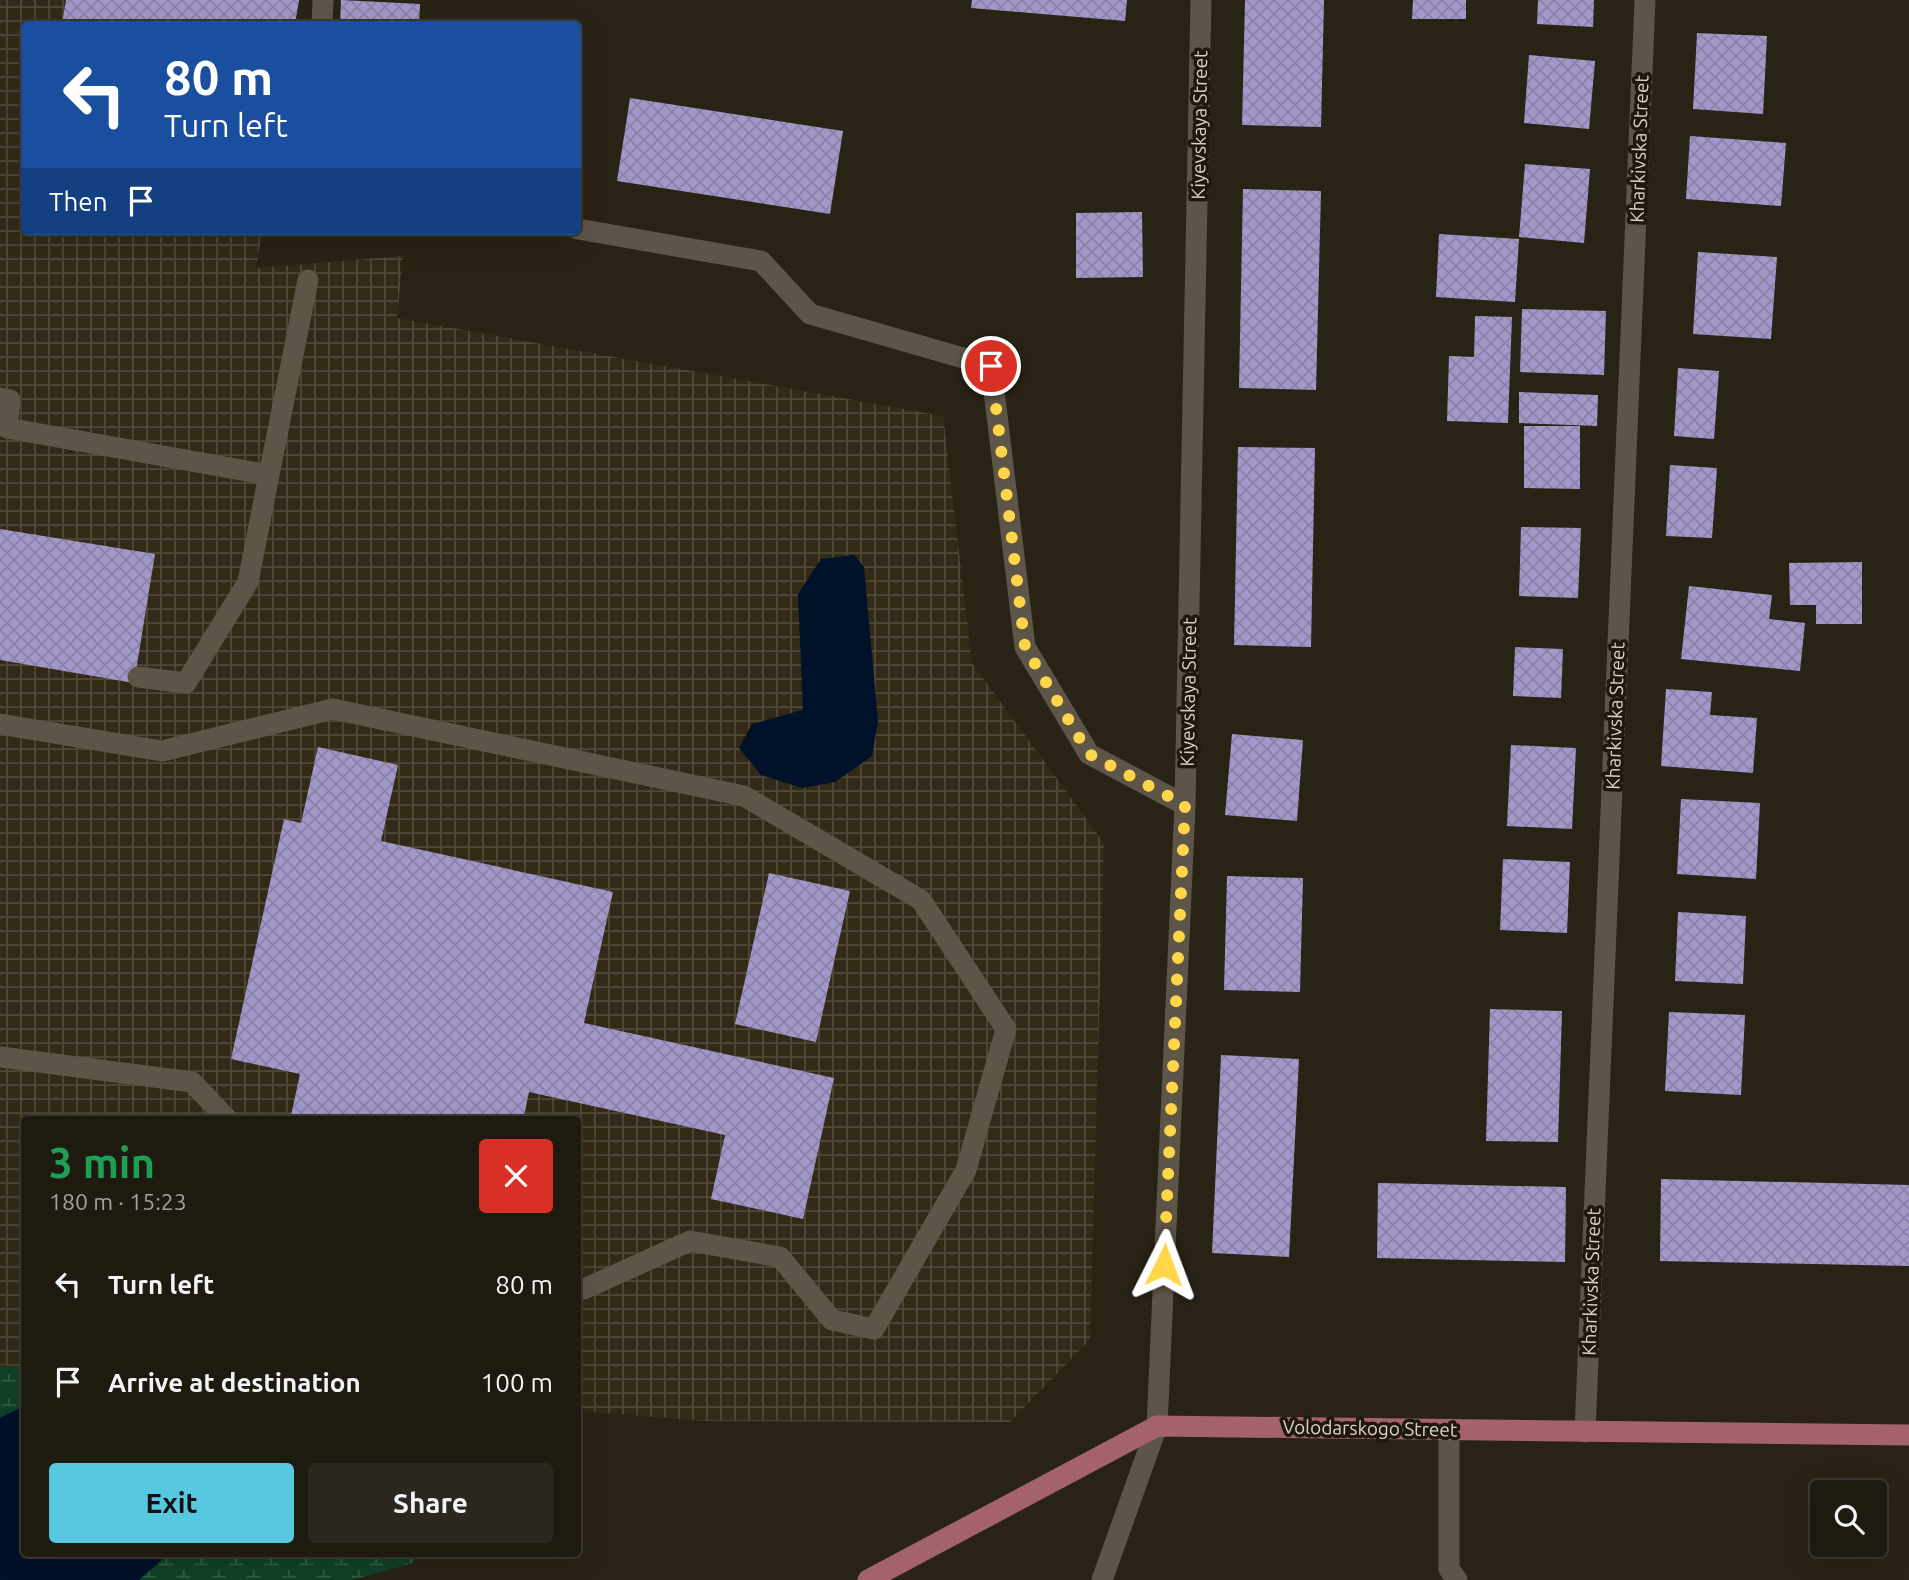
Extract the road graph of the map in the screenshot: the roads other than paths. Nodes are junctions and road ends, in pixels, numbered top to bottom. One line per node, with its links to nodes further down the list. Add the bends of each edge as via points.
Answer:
1 (323, 0): 4 (street)
2 (1201, 0): 11 (street, Kiyevskaya Street)
3 (1645, 0): 17 (street, Kharkivska Street)
4 (322, 21)
5 (581, 230): 11 (street, via 761,261 810,314 991,366 1025,647 1089,754)
6 (308, 280): 8 (street)
7 (0, 398): 8 (street, via 10,400 7,428)
8 (269, 475): 9 (street, via 248,582 186,682)
9 (138, 677)
10 (0, 724): 14 (street, via 162,751 334,709 744,796 920,901 1006,1029 966,1170 874,1329 832,1320 780,1257 690,1241)
11 (1185, 805): 15 (street, Kiyevskaya Street)
12 (0, 1057): 13 (street, via 192,1082)
13 (224, 1116)
14 (581, 1288)
15 (1157, 1426): 16 (main road, Volodarskogo Street); 19 (main road, Volodarskogo Street); 20 (street, Kiyevskaya Street)
16 (1449, 1429): 17 (main road, Volodarskogo Street); 21 (street, via 1449,1569)
17 (1585, 1432): 18 (main road, Volodarskogo Street)
18 (1909, 1435)
19 (868, 1580)
20 (1102, 1580)
21 (1457, 1580)

